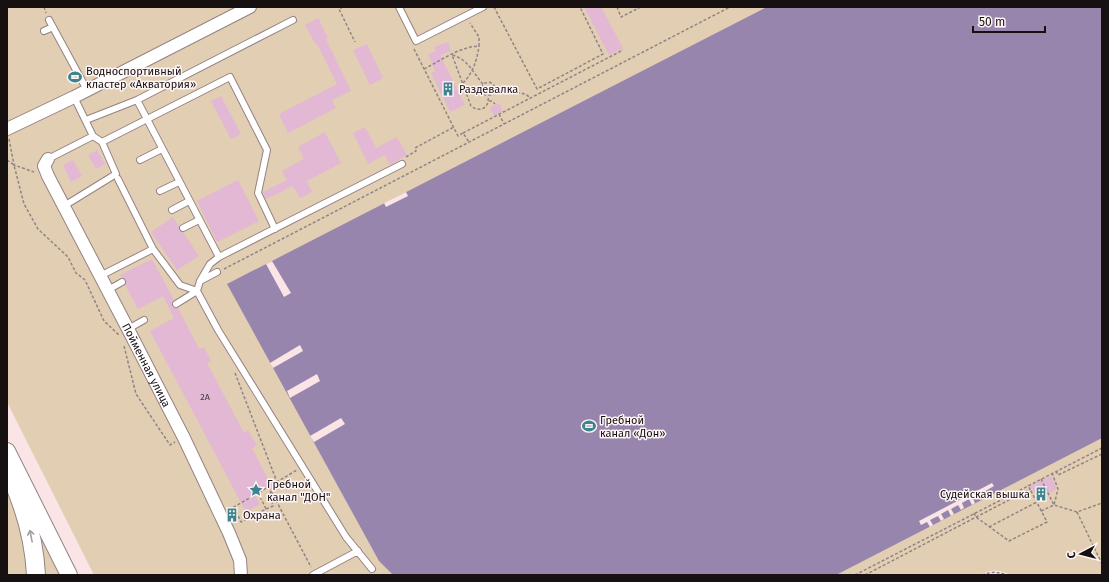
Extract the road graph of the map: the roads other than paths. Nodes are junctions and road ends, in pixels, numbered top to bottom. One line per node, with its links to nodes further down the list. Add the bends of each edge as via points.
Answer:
1 (250, 7): 8 (street)
2 (399, 7): 3 (lane, via 416,41)
3 (483, 7)
4 (49, 20): 6 (lane)
5 (293, 20): 10 (lane)
6 (53, 27): 7 (lane); 8 (lane)
7 (44, 32)
8 (87, 90): 9 (street)
9 (74, 97): 11 (lane); 13 (street)
10 (137, 100): 11 (lane); 12 (lane)
11 (86, 120): 14 (lane)
12 (147, 120): 15 (lane); 16 (lane); 28 (lane, via 230,77 267,150 258,193)
13 (8, 133)
14 (93, 136): 15 (lane); 17 (lane)
15 (102, 142): 24 (lane, via 116,174)
16 (162, 149): 18 (lane); 21 (lane)
17 (48, 159): 24 (street, Пойменная улица, via 44,166)
18 (140, 160)
19 (402, 164): 28 (lane)
20 (118, 179): 29 (lane)
21 (179, 182): 22 (lane); 23 (lane)
22 (160, 191)
23 (189, 201): 25 (lane); 26 (lane)
24 (64, 206): 32 (street, Пойменная улица)
25 (172, 210)
26 (199, 220): 27 (lane); 30 (lane)
27 (183, 228)
28 (275, 229): 30 (lane)
29 (152, 249): 32 (lane); 36 (lane, via 180,285)
30 (219, 258): 33 (lane, via 210,264)
31 (217, 272): 33 (lane)
32 (100, 276): 35 (street, Пойменная улица)
33 (200, 281): 36 (lane)
34 (122, 282): 35 (lane)
35 (108, 290): 39 (street, Пойменная улица)
36 (197, 291): 37 (lane); 42 (lane, via 218,330 346,537)
37 (176, 304)
38 (144, 320): 39 (lane)
39 (125, 334): 47 (street, Пойменная улица, via 184,438 221,514 240,560)
40 (7, 451): 46 (main road)
41 (7, 468): 45 (main road, one-way to 41, via 26,513)
42 (358, 551): 43 (lane); 44 (lane)
43 (372, 569)
44 (314, 574)
45 (36, 575)
46 (69, 575)
47 (241, 575)

